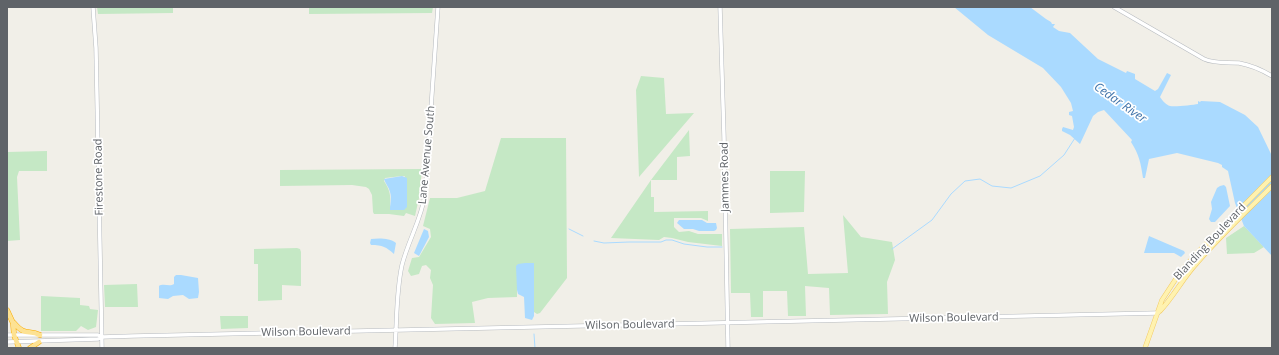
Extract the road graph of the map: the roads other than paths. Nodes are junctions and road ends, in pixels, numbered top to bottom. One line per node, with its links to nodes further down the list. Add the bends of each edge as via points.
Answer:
1 (93, 7): 16 (main road, Firestone Road)
2 (438, 7): 12 (main road, Lane Avenue South, via 425,195 401,272)
3 (720, 7): 11 (main road, Jammes Road)
4 (1114, 7): 5 (main road, via 1208,60 1245,65)
5 (1272, 76)
6 (1272, 176): 9 (main road, Blanding Boulevard, via 1180,271 1162,300)
7 (1272, 186): 9 (main road, Blanding Boulevard, via 1193,267)
8 (7, 310): 10 (highway)
9 (1158, 313): 11 (main road, Wilson Boulevard); 25 (main road, Blanding Boulevard)
10 (13, 323): 13 (highway); 14 (highway, via 24,332)
11 (728, 323): 12 (main road, Wilson Boulevard); 24 (main road, Jammes Road)
12 (396, 330): 16 (main road, Wilson Boulevard); 23 (main road, Lane Avenue South)
13 (14, 335): 14 (main road, Wilson Boulevard); 15 (main road, Wilson Boulevard); 18 (highway)
14 (40, 335): 16 (main road, Wilson Boulevard)
15 (7, 336)
16 (102, 337): 19 (main road, Wilson Boulevard); 22 (main road, Firestone Road)
17 (7, 342): 18 (main road, Wilson Boulevard)
18 (16, 342): 19 (main road, Wilson Boulevard); 20 (highway)
19 (39, 342): 21 (highway)
20 (18, 348)
21 (30, 348)
22 (102, 348)
23 (395, 348)
24 (728, 348)
25 (1146, 348)

